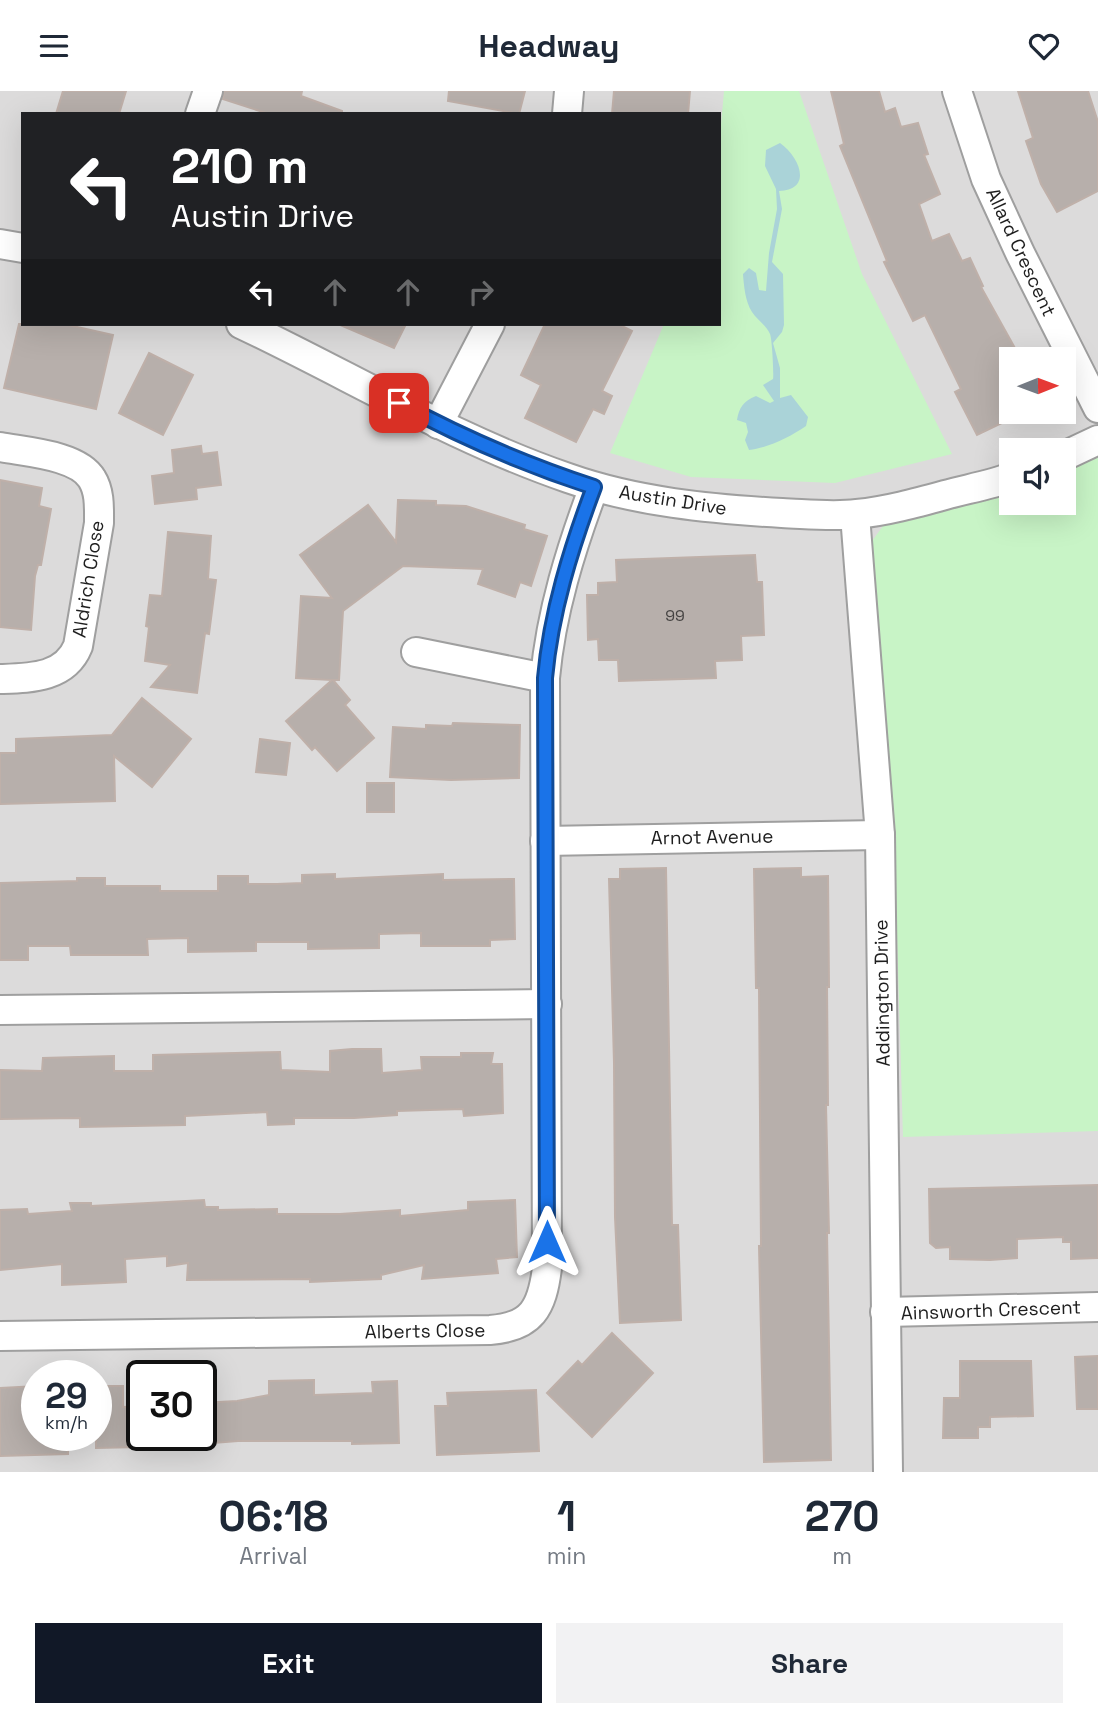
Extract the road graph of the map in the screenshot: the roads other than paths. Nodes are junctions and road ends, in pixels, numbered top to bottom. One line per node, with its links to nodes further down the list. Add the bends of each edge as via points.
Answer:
1 (208, 91): 4 (street)
2 (569, 91): 5 (street)
3 (957, 91): 10 (street, Allard Crescent, via 986,179)
4 (201, 112)
5 (567, 112)
6 (0, 244): 7 (street)
7 (21, 248)
8 (245, 326): 11 (street, Austin Drive)
9 (489, 326): 11 (street)
10 (1098, 408)
11 (438, 424): 16 (street, Austin Drive)
12 (1098, 440): 14 (street)
13 (0, 447): 20 (street, Aldrich Close, via 66,460 84,469 93,480 99,523 74,657 52,673)
14 (1076, 450)
15 (999, 480): 17 (street, Austin Drive)
16 (594, 487): 17 (street, Austin Drive, via 717,508); 19 (street, Alberts Close, via 563,585)
17 (855, 515): 21 (street, Addington Drive)
18 (416, 652): 19 (street)
19 (545, 678): 22 (street, Alberts Close)
20 (0, 679)
21 (880, 835): 22 (street, Arnot Avenue); 26 (street, Addington Drive)
22 (545, 841): 23 (street, Alberts Close)
23 (547, 1004): 24 (street); 27 (street, Alberts Close, via 547,1268 540,1303 520,1324 490,1330)
24 (0, 1010)
25 (1098, 1307): 26 (street, Ainsworth Crescent)
26 (885, 1312): 28 (street, Addington Drive)
27 (0, 1336)
28 (888, 1472)

